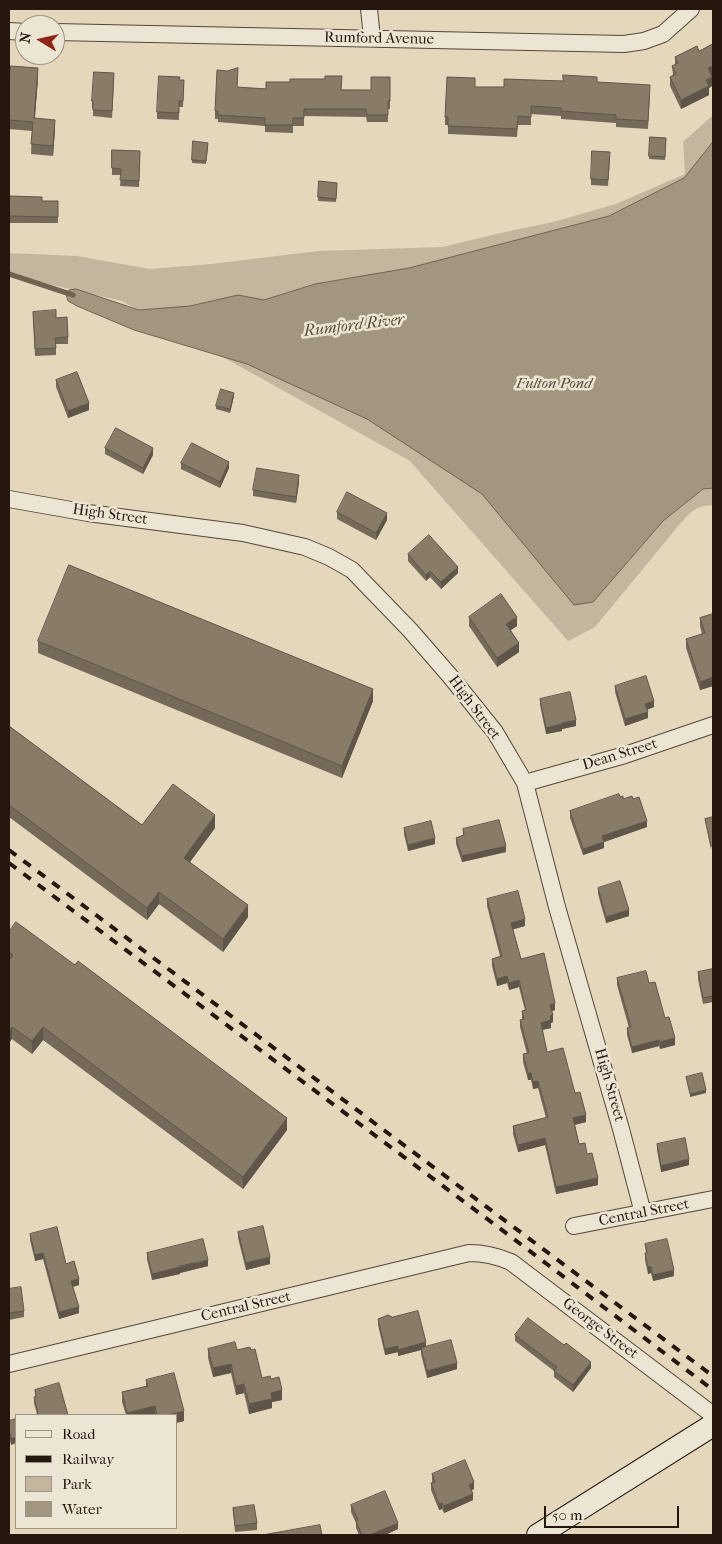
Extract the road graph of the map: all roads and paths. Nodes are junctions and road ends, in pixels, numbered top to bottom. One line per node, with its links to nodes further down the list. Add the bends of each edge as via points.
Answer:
1 (369, 9): 4 (street)
2 (691, 9): 4 (street, Rumford Avenue, via 663,34 624,44)
3 (65, 32): 4 (street, Rumford Avenue)
4 (372, 38)
5 (9, 499): 7 (street, High Street, via 243,533 305,546 330,557 352,570 444,669 495,732)
6 (713, 726): 7 (street, Dean Street)
7 (526, 783): 9 (street, High Street)
8 (713, 1199): 9 (street, Central Street)
9 (643, 1213): 10 (street, Central Street)
10 (574, 1226)
11 (483, 1253): 12 (street, Central Street, via 469,1253 385,1272); 13 (street, George Street, via 511,1262)
12 (9, 1364)
13 (708, 1410)
14 (713, 1425): 15 (main road)
15 (538, 1535)

